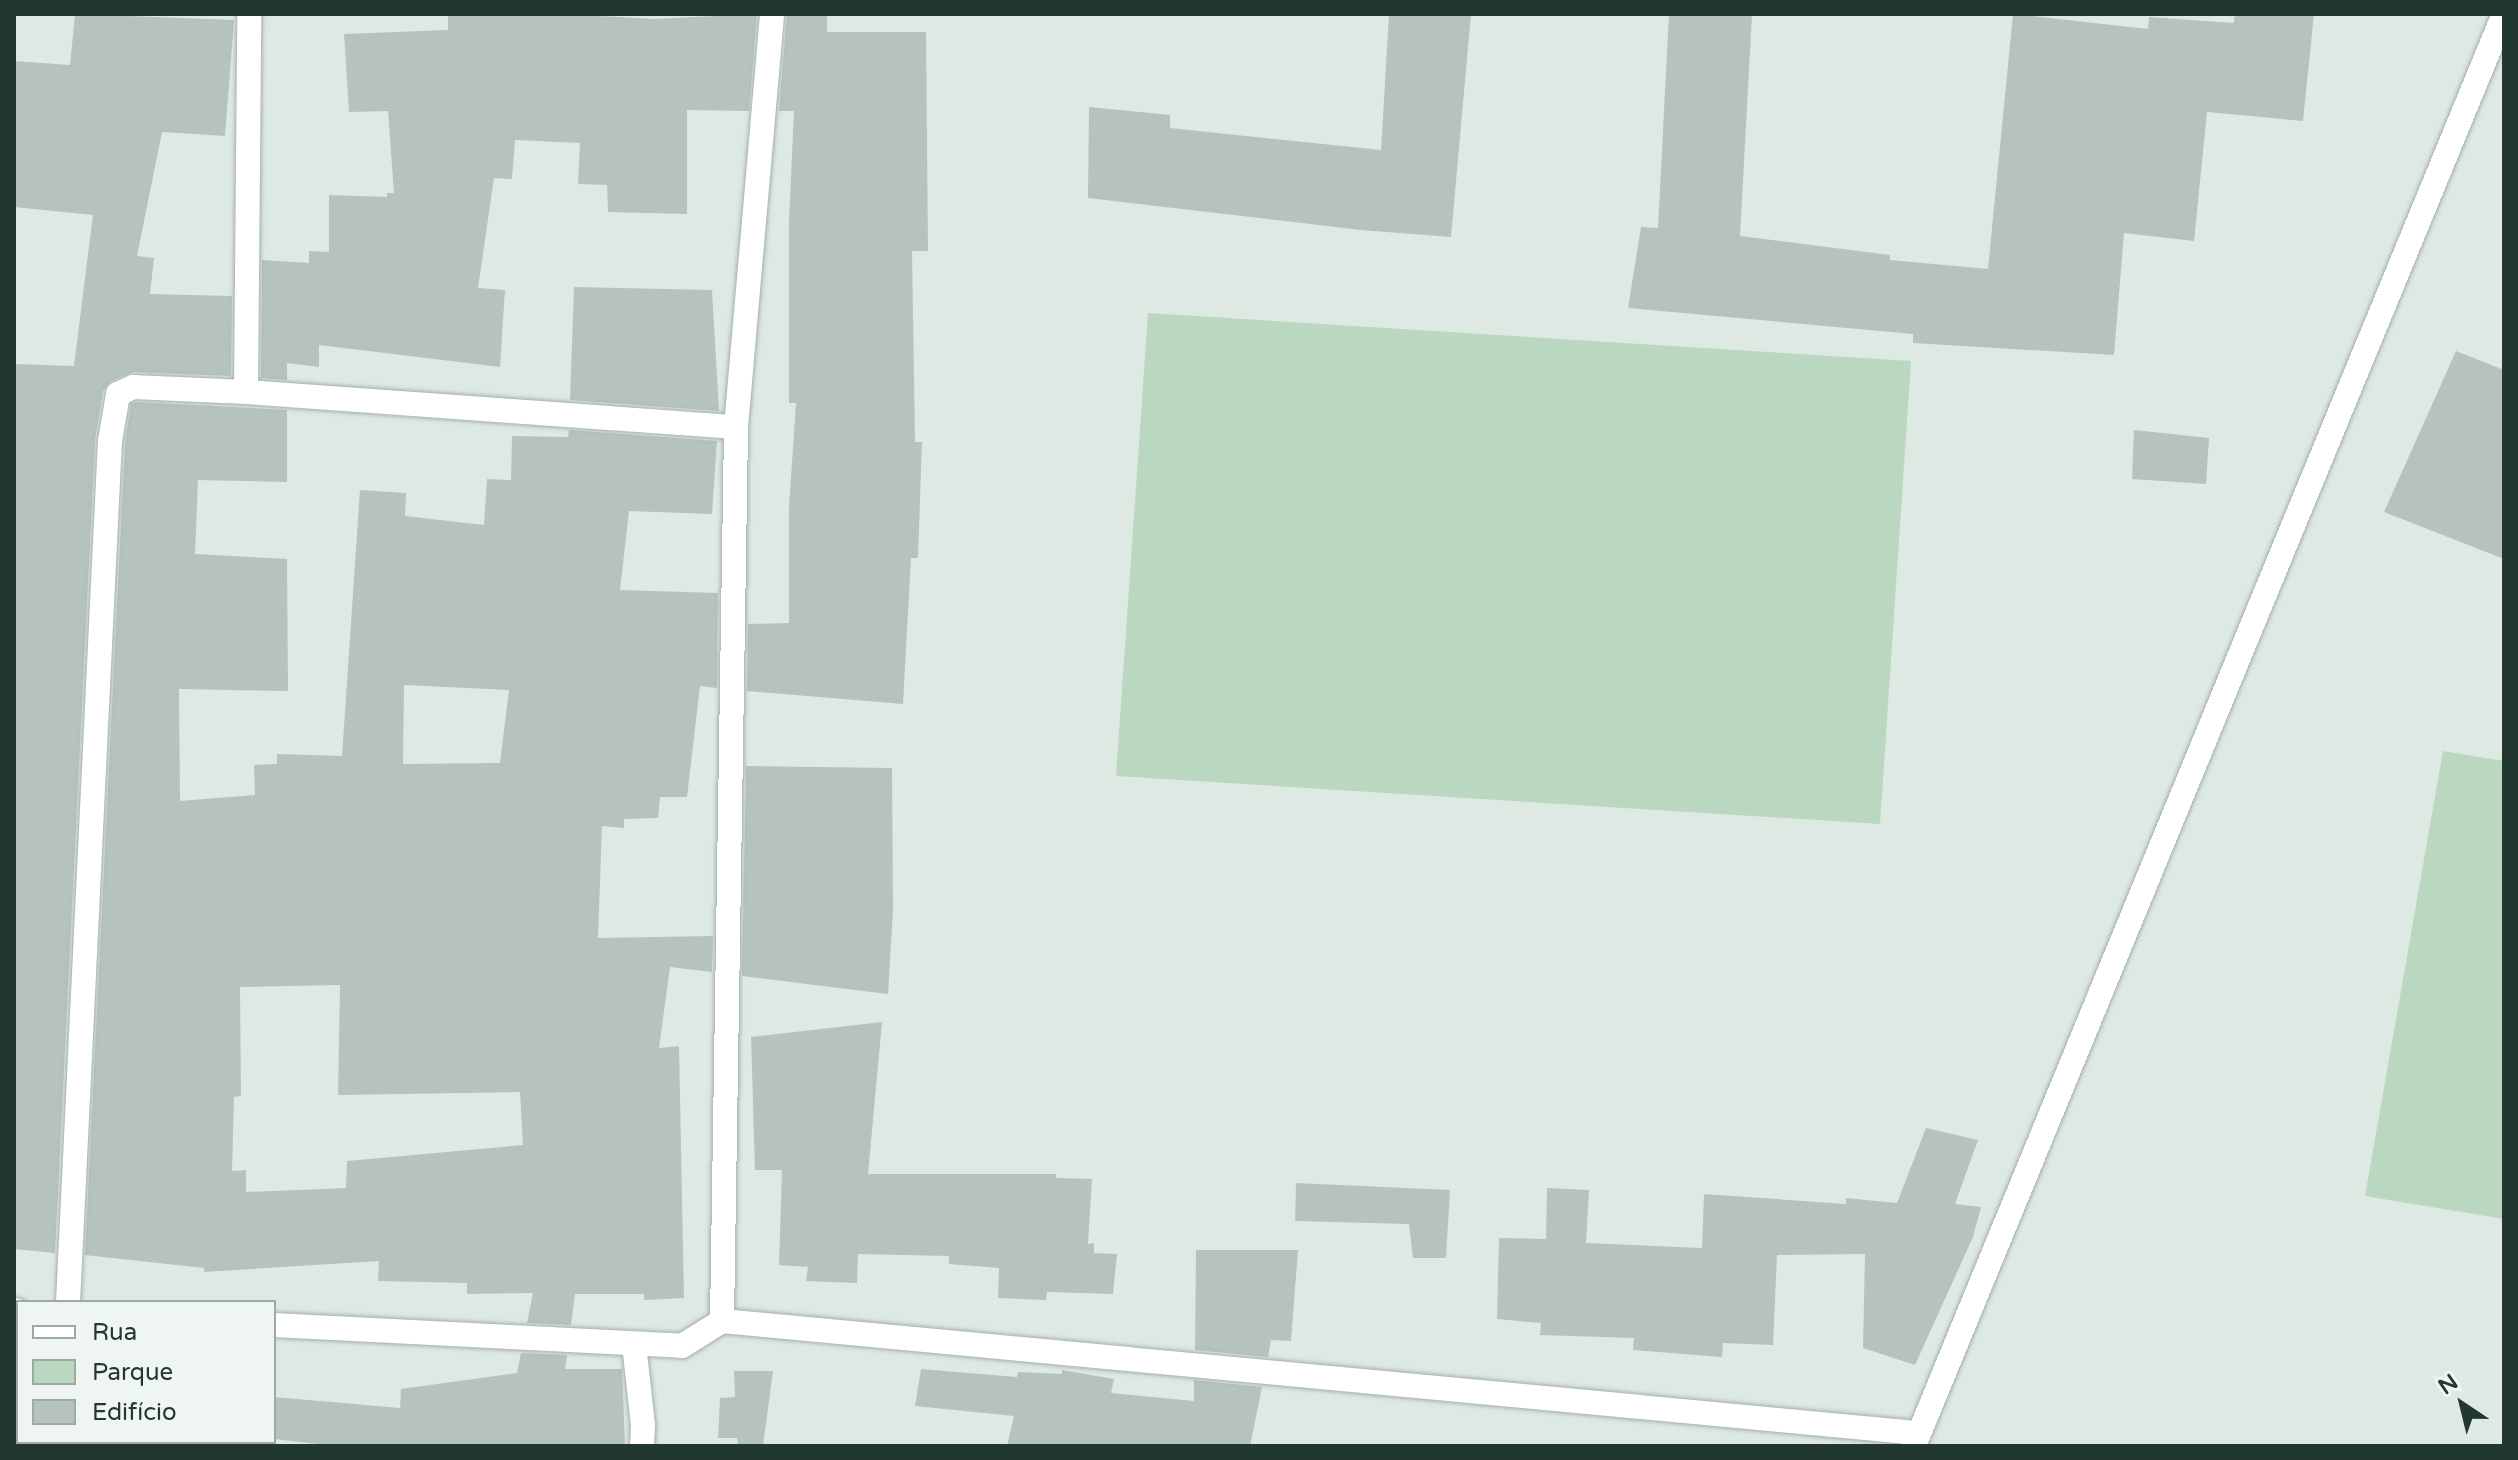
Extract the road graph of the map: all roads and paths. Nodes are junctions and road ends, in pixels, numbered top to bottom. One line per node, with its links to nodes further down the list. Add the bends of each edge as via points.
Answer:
1 (249, 14): 4 (street)
2 (772, 14): 5 (street)
3 (2504, 14): 10 (street)
4 (246, 392): 5 (street); 6 (street, via 133,387 118,394 110,441)
5 (736, 427): 7 (street)
6 (68, 1300)
7 (722, 1321): 9 (street, via 682,1346); 10 (street)
8 (276, 1325): 9 (street)
9 (634, 1344): 11 (street)
10 (1916, 1440)
11 (642, 1446)

